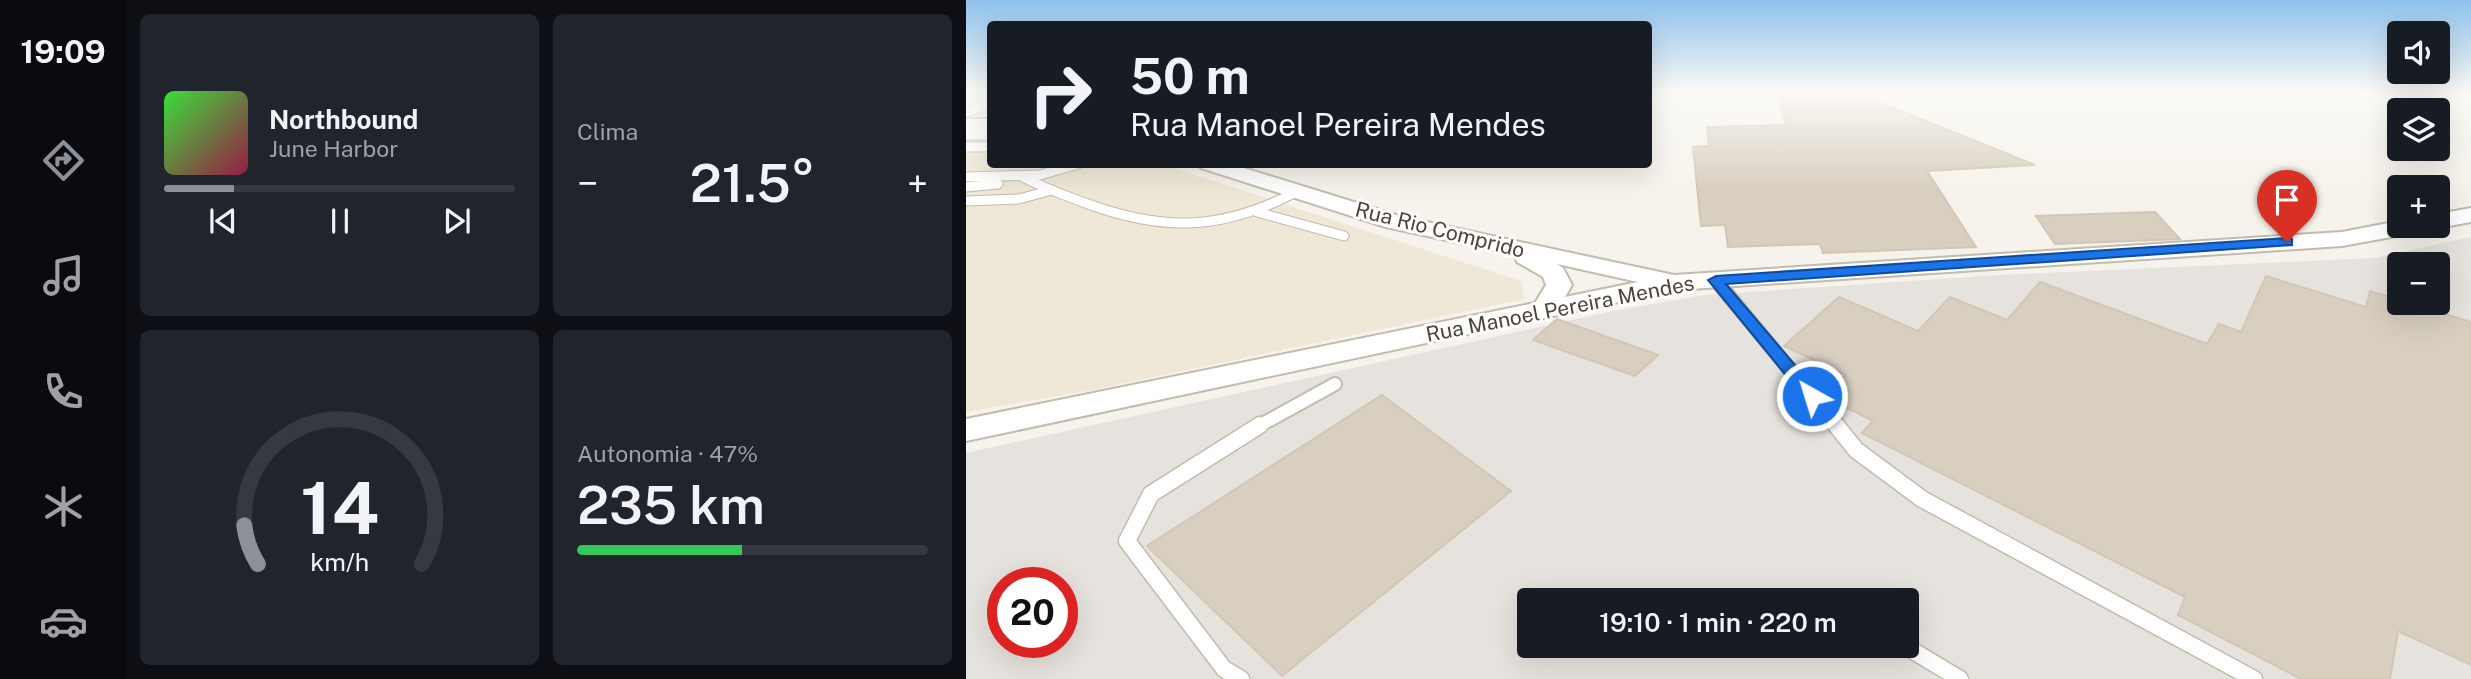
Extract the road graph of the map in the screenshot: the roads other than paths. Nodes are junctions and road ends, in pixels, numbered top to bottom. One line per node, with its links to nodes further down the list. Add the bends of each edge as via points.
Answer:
1 (966, 125): 2 (street)
2 (987, 125)
3 (966, 135): 4 (lane)
4 (987, 135)
5 (966, 147): 6 (lane)
6 (987, 147)
7 (1064, 168): 10 (lane)
8 (1221, 168): 13 (street, Rua Rio Comprido)
9 (966, 177): 10 (lane)
10 (1026, 179): 11 (lane); 12 (lane)
11 (966, 187)
12 (1052, 190): 14 (lane, via 1019,199); 15 (lane, via 1122,218 1154,224 1212,222)
13 (1296, 192): 15 (lane); 20 (street, Rua Rio Comprido, via 1394,222)
14 (966, 201)
15 (1256, 212): 19 (lane)
16 (2471, 215): 17 (street)
17 (2450, 219)
18 (2387, 231): 21 (street, Rua Manoel Pereira Mendes, via 2342,239)
19 (1344, 236)
20 (1507, 247): 22 (street, Rua Rio Comprido); 23 (street, via 1554,273 1557,293)
21 (1716, 280): 22 (street, Rua Manoel Pereira Mendes); 29 (lane, via 1856,450 1922,499)
22 (1675, 282): 23 (street, Rua Manoel Pereira Mendes)
23 (1544, 310): 25 (street, Rua Manoel Pereira Mendes)
24 (1335, 384): 27 (lane, via 1248,432 1152,494 1127,541 1224,669)
25 (966, 430)
26 (1919, 654): 28 (lane)
27 (1241, 679)
28 (1960, 679)
29 (2255, 679)

